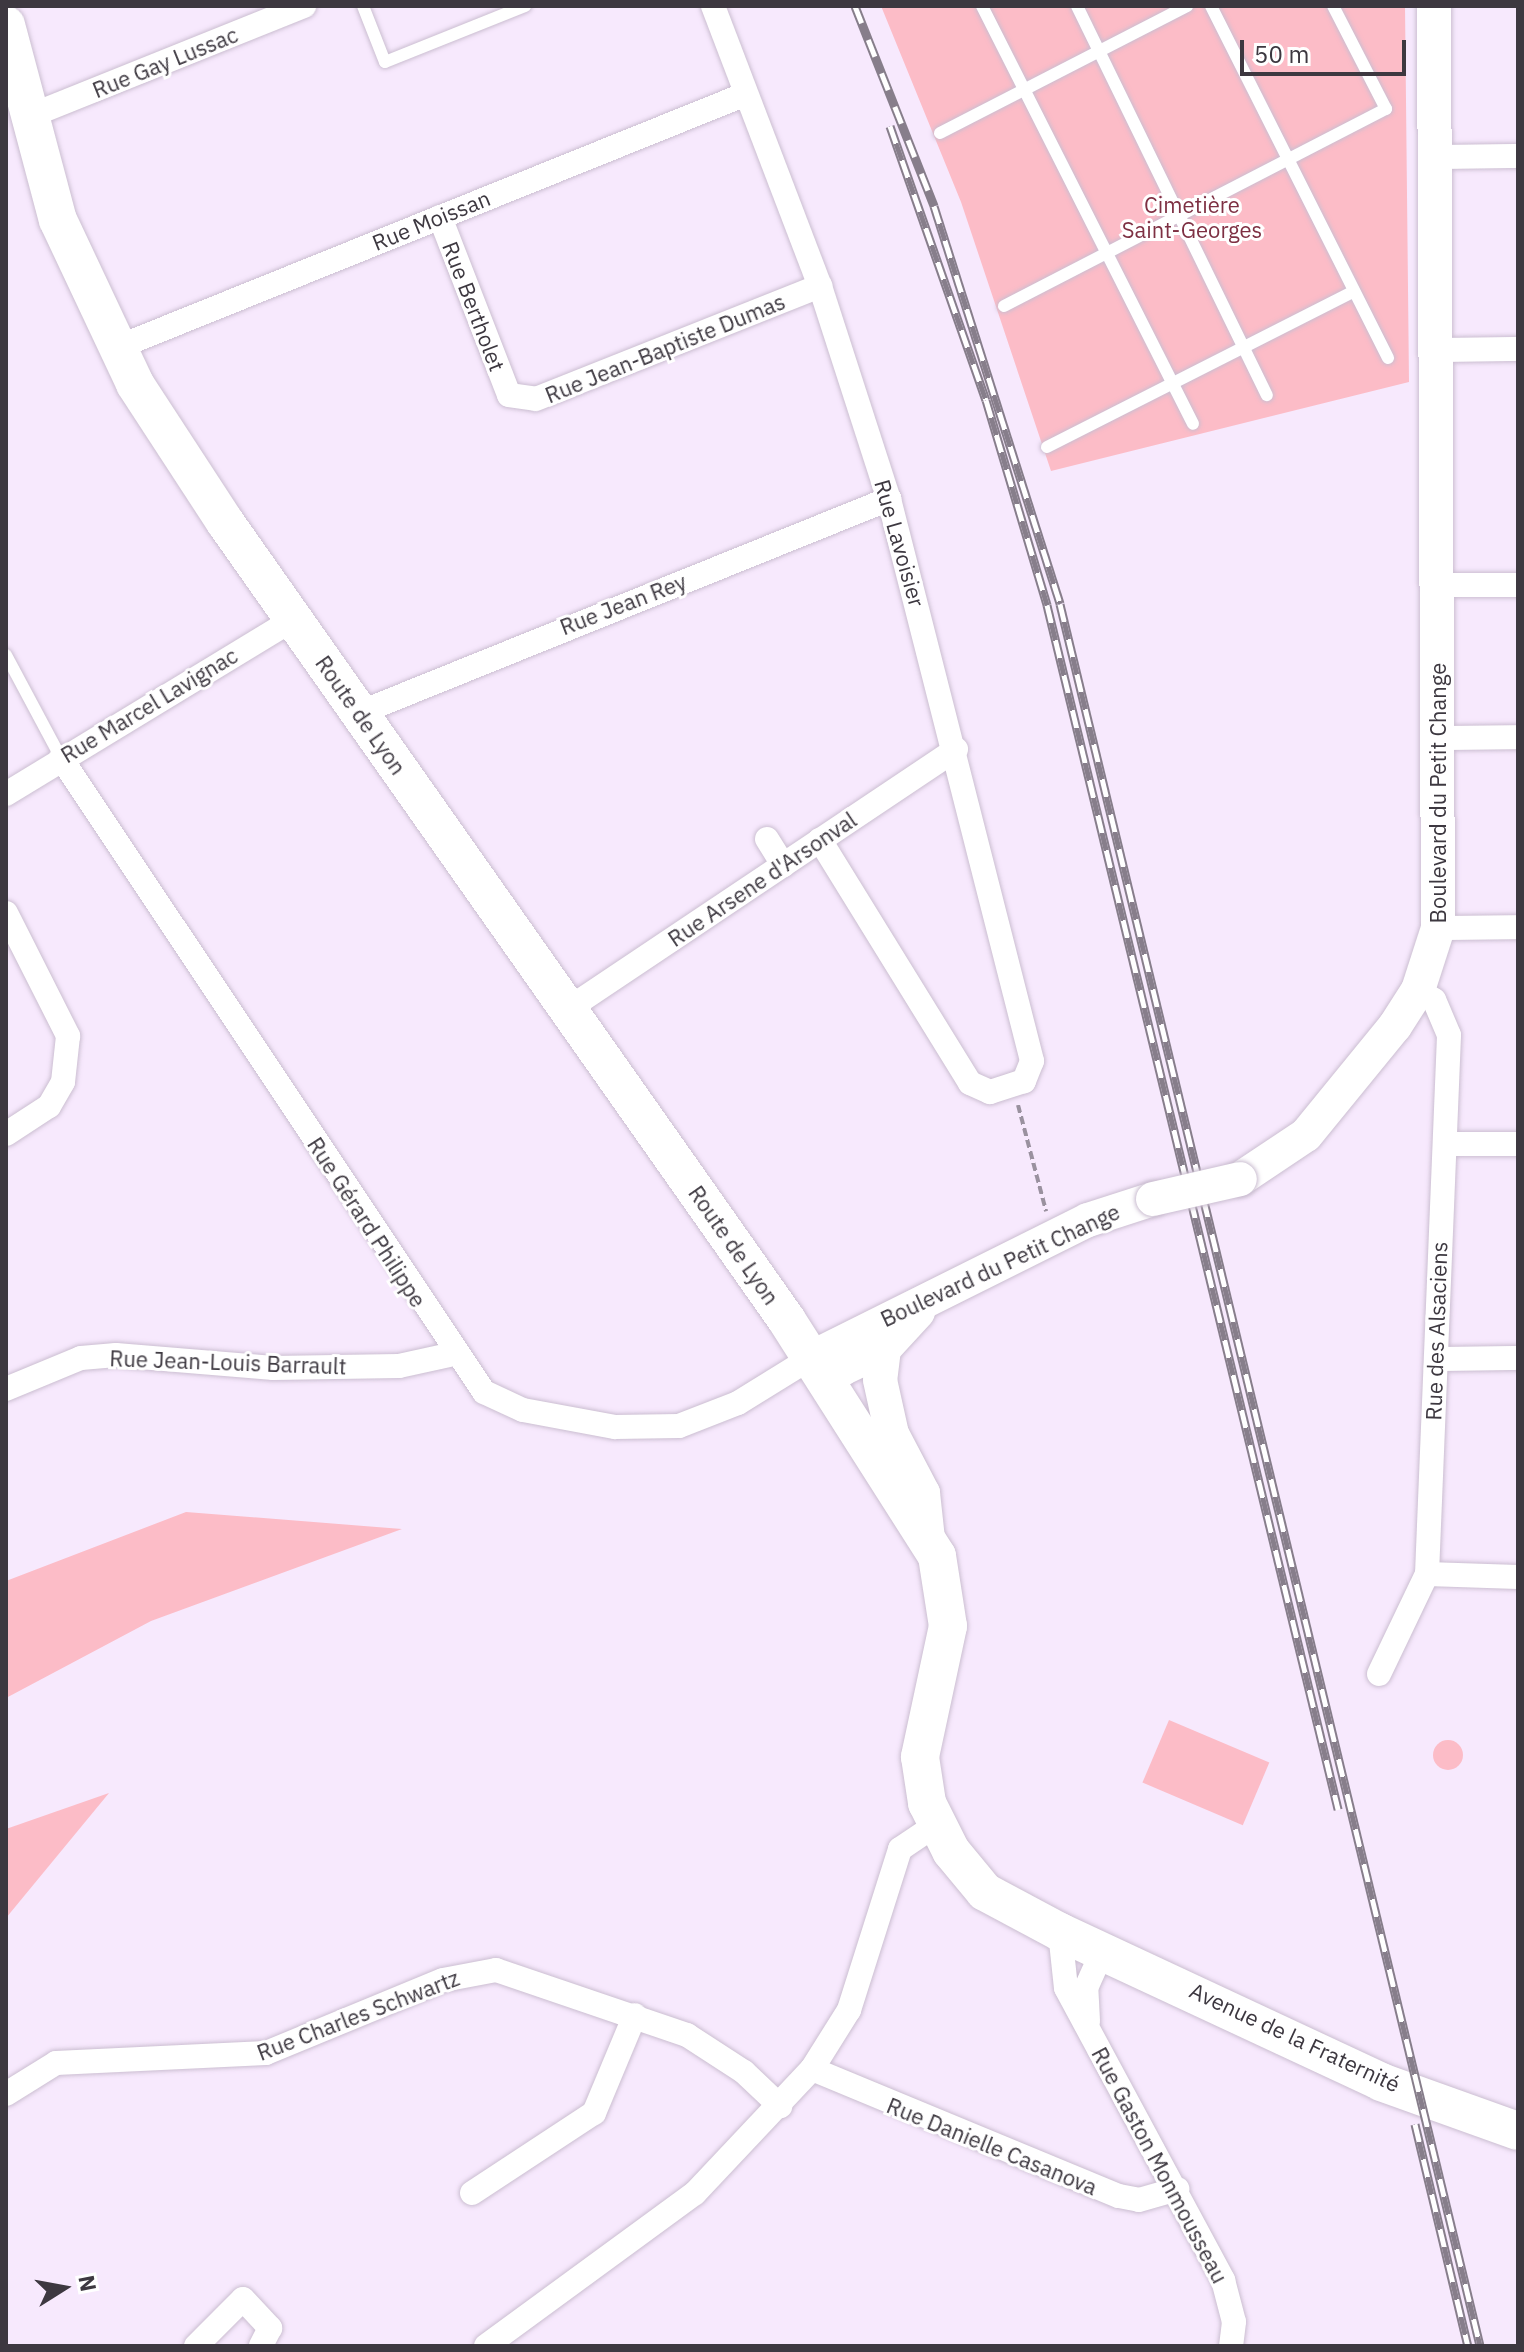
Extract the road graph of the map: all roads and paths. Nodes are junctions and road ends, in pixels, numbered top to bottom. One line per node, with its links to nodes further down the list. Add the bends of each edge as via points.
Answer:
1 (304, 6): 15 (street, Rue Gay Lussac)
2 (363, 6): 3 (lane, via 385,62)
3 (525, 6)
4 (713, 6): 14 (street, Rue Lavoisier)
5 (982, 6): 13 (lane)
6 (1077, 6): 12 (lane)
7 (1187, 6): 12 (lane)
8 (1211, 6): 17 (lane)
9 (1333, 6): 17 (lane, via 1386,109)
10 (1434, 6): 19 (main road, Boulevard du Petit Change)
11 (6, 25): 15 (main road, Route de Lyon)
12 (1100, 51): 13 (lane); 20 (lane)
13 (1025, 90): 16 (lane); 22 (lane)
14 (746, 94): 21 (street, Rue Moissan); 23 (street, Rue Lavoisier)
15 (25, 118): 27 (main road, Route de Lyon, via 58,220)
16 (940, 133)
17 (1286, 156): 20 (lane); 24 (lane)
18 (1518, 156): 19 (street)
19 (1435, 157): 29 (main road, Boulevard du Petit Change)
20 (1179, 214): 22 (lane); 26 (lane)
21 (440, 217): 27 (street, Rue Moissan); 32 (street, Rue Bertholet)
22 (1108, 253): 25 (lane); 31 (lane)
23 (820, 286): 32 (street, Rue Jean-Baptiste Dumas, via 536,399); 36 (street, Rue Lavoisier)
24 (1354, 291): 26 (lane); 30 (lane)
25 (1004, 306)
26 (1243, 346): 31 (lane); 33 (lane)
27 (116, 348): 39 (main road, Route de Lyon, via 189,470)
28 (1518, 349): 29 (street)
29 (1436, 350): 37 (main road, Boulevard du Petit Change)
30 (1388, 358)
31 (1173, 383): 34 (lane); 35 (lane)
32 (509, 395)
33 (1267, 395)
34 (1193, 424)
35 (1047, 447)
36 (889, 499): 41 (street, Rue Jean Rey); 44 (street, Rue Lavoisier)
37 (1438, 585): 38 (street); 43 (main road, Boulevard du Petit Change)
38 (1518, 585)
39 (294, 619): 41 (main road, Route de Lyon); 45 (street, Rue Marcel Lavignac)
40 (6, 655): 45 (lane)
41 (359, 713): 54 (main road, Route de Lyon)
42 (1518, 737): 43 (street)
43 (1439, 738): 52 (main road, Boulevard du Petit Change)
44 (956, 749): 48 (street, Rue Arsene d'Arsonval); 55 (street, Rue Lavoisier, via 1032,1061 1031,1074)
45 (61, 758): 46 (street, Rue Marcel Lavignac); 62 (street, Rue Gérard Philippe)
46 (6, 794)
47 (767, 839): 49 (street)
48 (820, 840): 49 (street, Rue Arsene d'Arsonval); 55 (street, via 970,1083 990,1092)
49 (783, 865): 54 (street, Rue Arsene d'Arsonval)
50 (6, 913): 56 (street, via 68,1036 63,1082 49,1106)
51 (1518, 927): 52 (street)
52 (1438, 928): 53 (main road, Boulevard du Petit Change)
53 (1418, 990): 57 (street, Rue des Alsaciens, via 1434,1000 1448,1028); 59 (main road, Boulevard du Petit Change, bridge, via 1306,1135 1240,1179)
54 (568, 1009): 63 (main road, Route de Lyon)
55 (1014, 1087): 59 (path, via 1044,1211 1084,1208)
56 (6, 1134)
57 (1448, 1144): 58 (street); 65 (street, Rue des Alsaciens, via 1440,1183)
58 (1518, 1144)
59 (1088, 1220): 60 (main road, Boulevard du Petit Change)
60 (958, 1286): 61 (main road, via 909,1318); 63 (main road, Boulevard du Petit Change)
61 (884, 1349): 63 (main road, via 842,1369); 67 (main road, via 882,1400 920,1484)
62 (454, 1354): 63 (street, Rue Gérard Philippe, via 484,1392 523,1410 650,1428 706,1418); 66 (street, Rue Jean-Louis Barrault, via 399,1366 273,1368 116,1355 81,1358)
63 (811, 1358): 67 (main road, Route de Lyon)
64 (1518, 1358): 65 (street)
65 (1436, 1359): 68 (street, Rue des Alsaciens)
66 (6, 1389)
67 (928, 1539): 71 (main road, Route de Lyon, via 948,1600 920,1757)
68 (1427, 1574): 69 (street); 70 (street, Rue des Alsaciens)
69 (1518, 1577)
70 (1379, 1674)
71 (937, 1824): 72 (main road, Avenue de la Fraternité, via 985,1892); 76 (street, via 900,1849 849,2010)
72 (1060, 1932): 73 (main road, Avenue de la Fraternité); 75 (street, Rue Gaston Monmousseau, via 1059,1968)
73 (1103, 1950): 75 (street, Rue Gaston Monmousseau, via 1086,1988); 79 (main road, Avenue de la Fraternité, via 1163,1974 1381,2082)
74 (635, 2015): 77 (street, Rue Charles Schwartz, via 496,1970 470,1973 266,2053 56,2063); 78 (street, Rue Charles Schwartz, via 698,2042); 81 (street, via 594,2113)
75 (1090, 2031): 80 (street, Rue Gaston Monmousseau)
76 (812, 2069): 78 (street); 80 (street, Rue Danielle Casanova, via 1119,2196 1139,2200)
77 (6, 2094)
78 (780, 2106): 84 (street, via 695,2193)
79 (1518, 2131)
80 (1177, 2189): 85 (street, Rue Gaston Monmousseau, via 1227,2291)
81 (472, 2193)
82 (196, 2346): 83 (street, via 243,2299 270,2328)
83 (261, 2346)
84 (486, 2346)
85 (1231, 2346)

